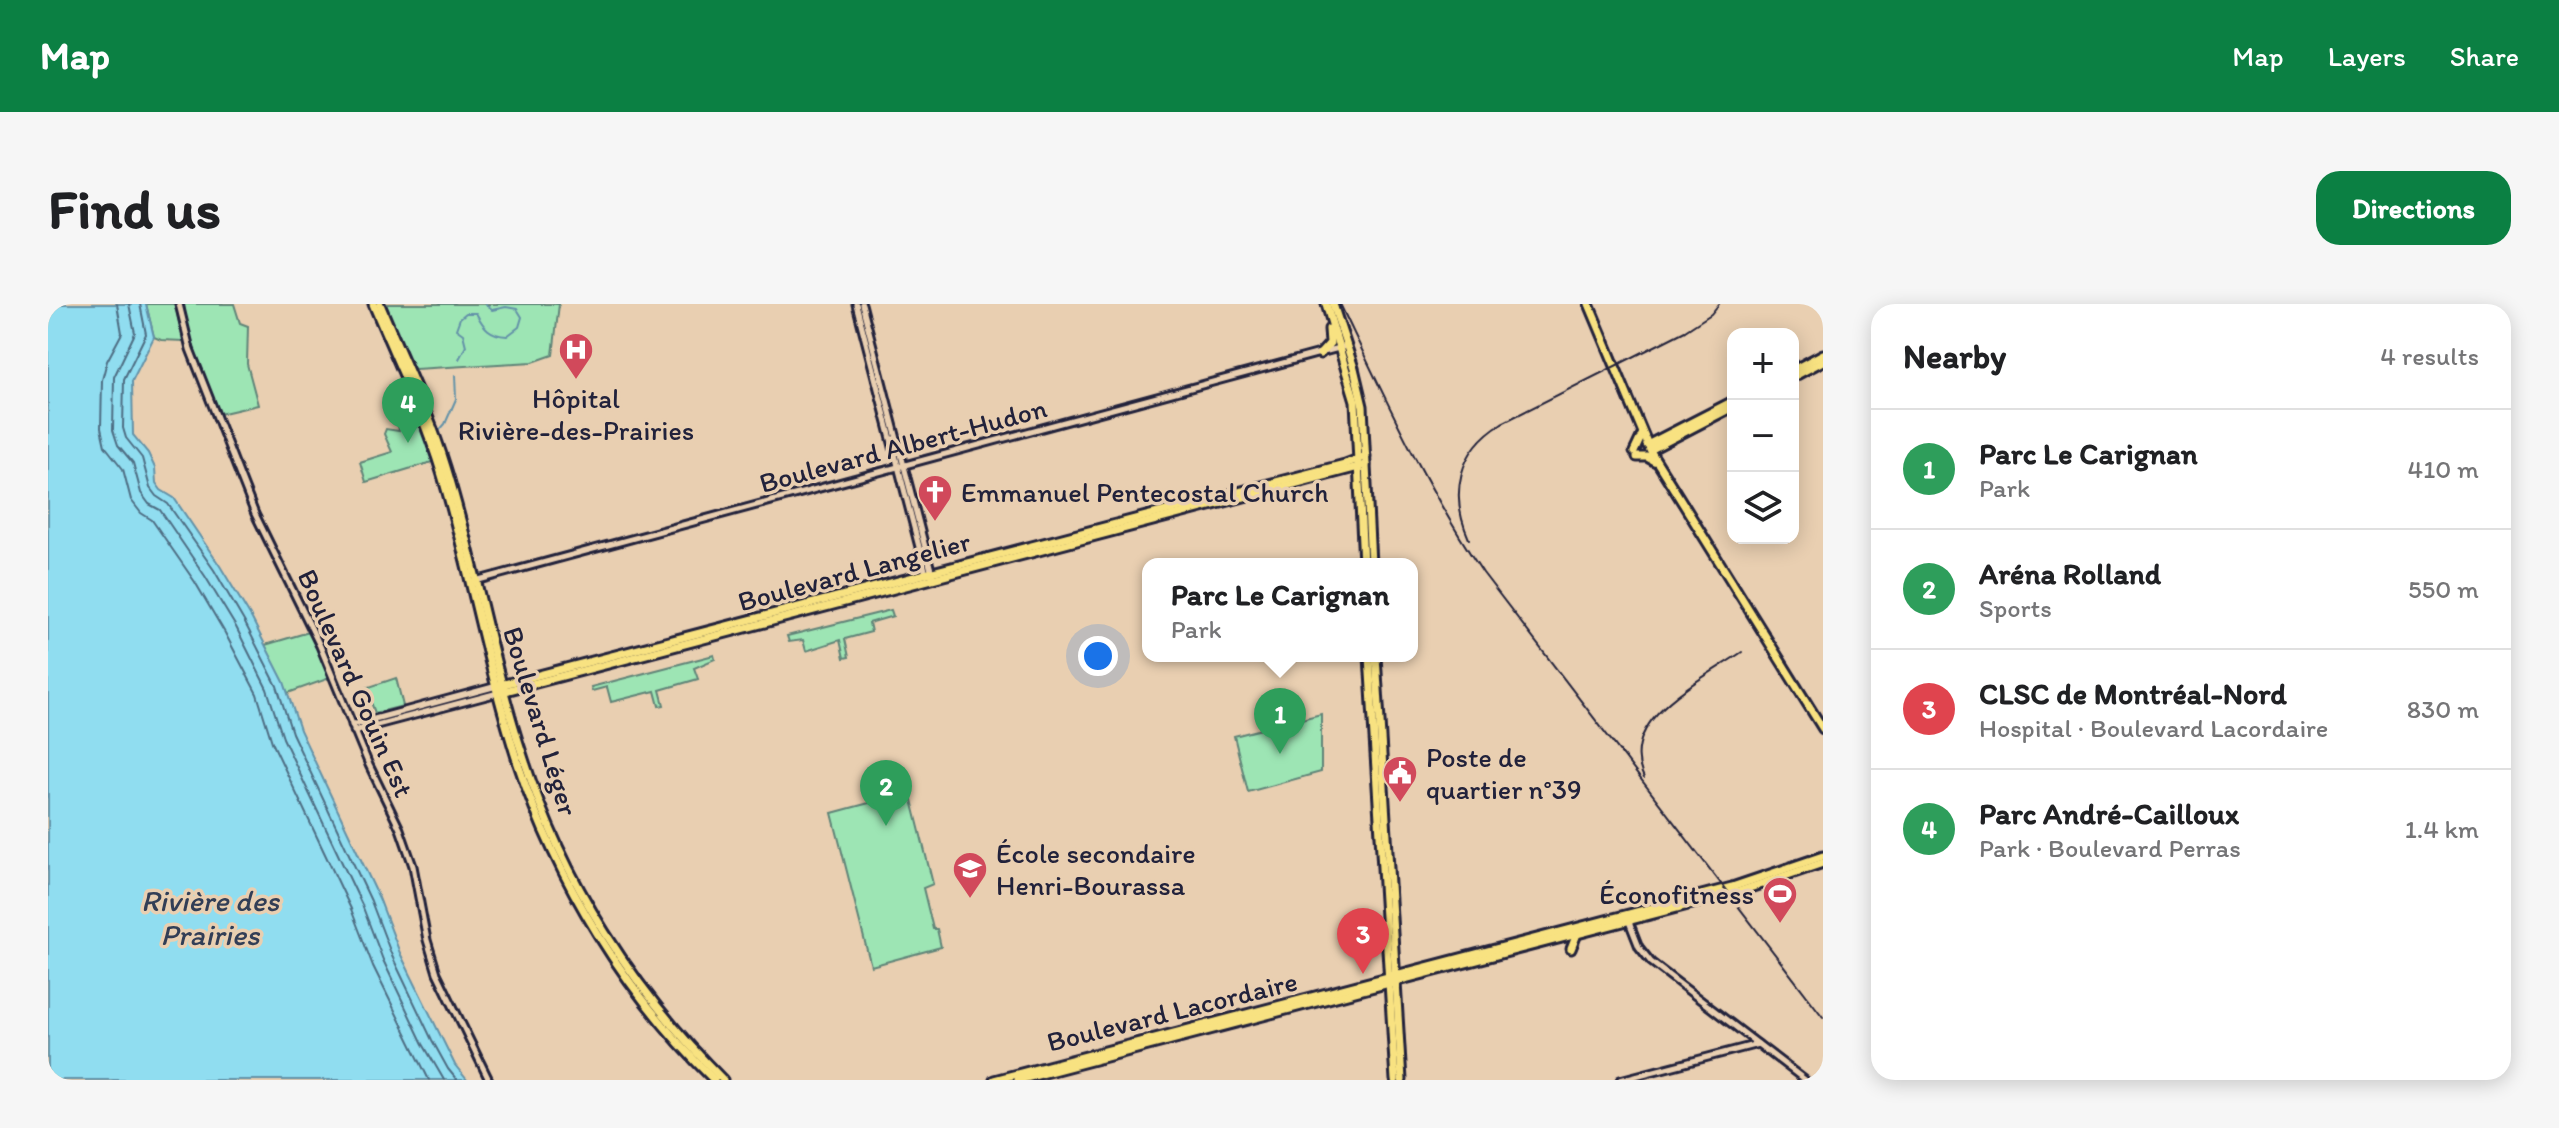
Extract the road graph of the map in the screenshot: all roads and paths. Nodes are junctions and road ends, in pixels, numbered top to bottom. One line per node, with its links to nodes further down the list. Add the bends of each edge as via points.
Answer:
1 (179, 304): 31 (street, Boulevard Gouin Est, via 188,344 255,514 320,646)
2 (373, 304): 23 (main road)
3 (380, 304): 23 (main road)
4 (859, 304): 21 (street)
5 (1326, 304): 8 (main road)
6 (1333, 304): 9 (main road)
7 (1589, 304): 17 (main road)
8 (1330, 319): 9 (main road); 10 (main road, via 1330,343)
9 (1343, 348): 10 (street, Boulevard Albert-Hudon); 20 (main road)
10 (1320, 354): 21 (street, Boulevard Albert-Hudon)
11 (1823, 354): 13 (main road)
12 (1823, 361): 14 (main road)
13 (1799, 367)
14 (1799, 374)
15 (1727, 404): 18 (main road)
16 (1727, 410): 18 (main road)
17 (1642, 433): 18 (main road); 19 (main road); 22 (main road, via 1636,454)
18 (1664, 440): 19 (main road); 22 (main road, via 1657,452)
19 (1648, 448): 22 (main road)
20 (1363, 462): 24 (main road); 25 (main road); 26 (main road, Boulevard Langelier)
21 (901, 467): 26 (street); 27 (street, Boulevard Albert-Hudon)
22 (1661, 469): 32 (main road)
23 (444, 470): 27 (main road, Boulevard Léger)
24 (1363, 558)
25 (1371, 558)
26 (930, 577): 30 (main road, Boulevard Langelier)
27 (473, 581): 30 (main road, Boulevard Léger)
28 (1369, 662): 41 (main road)
29 (1376, 662): 39 (main road)
30 (501, 688): 31 (street, Boulevard Langelier); 33 (main road, Boulevard Léger)
31 (353, 728): 43 (street, Boulevard Gouin Est, via 411,858 439,979)
32 (1823, 729)
33 (513, 734): 44 (main road, Boulevard Léger, via 536,812 590,920 650,1009); 45 (main road, Boulevard Léger, via 549,826 595,916 657,1007)
34 (1823, 856): 36 (main road, Boulevard Lacordaire)
35 (1823, 863): 36 (main road, Boulevard Lacordaire, via 1738,892)
36 (1627, 917): 37 (main road, Boulevard Lacordaire); 40 (main road, Boulevard Lacordaire); 42 (street, via 1651,962)
37 (1577, 934): 38 (main road); 41 (main road, Boulevard Lacordaire)
38 (1571, 949)
39 (1394, 951): 40 (main road, via 1400,964); 41 (main road)
40 (1419, 968): 41 (main road, Boulevard Lacordaire)
41 (1392, 979): 46 (main road, Boulevard Lacordaire); 47 (main road, Boulevard Lacordaire); 48 (main road); 49 (main road)
42 (1758, 1044): 50 (street); 51 (street)
43 (489, 1080)
44 (714, 1080)
45 (723, 1080)
46 (994, 1080)
47 (1018, 1080)
48 (1395, 1080)
49 (1402, 1080)
50 (1620, 1080)
51 (1805, 1080)

